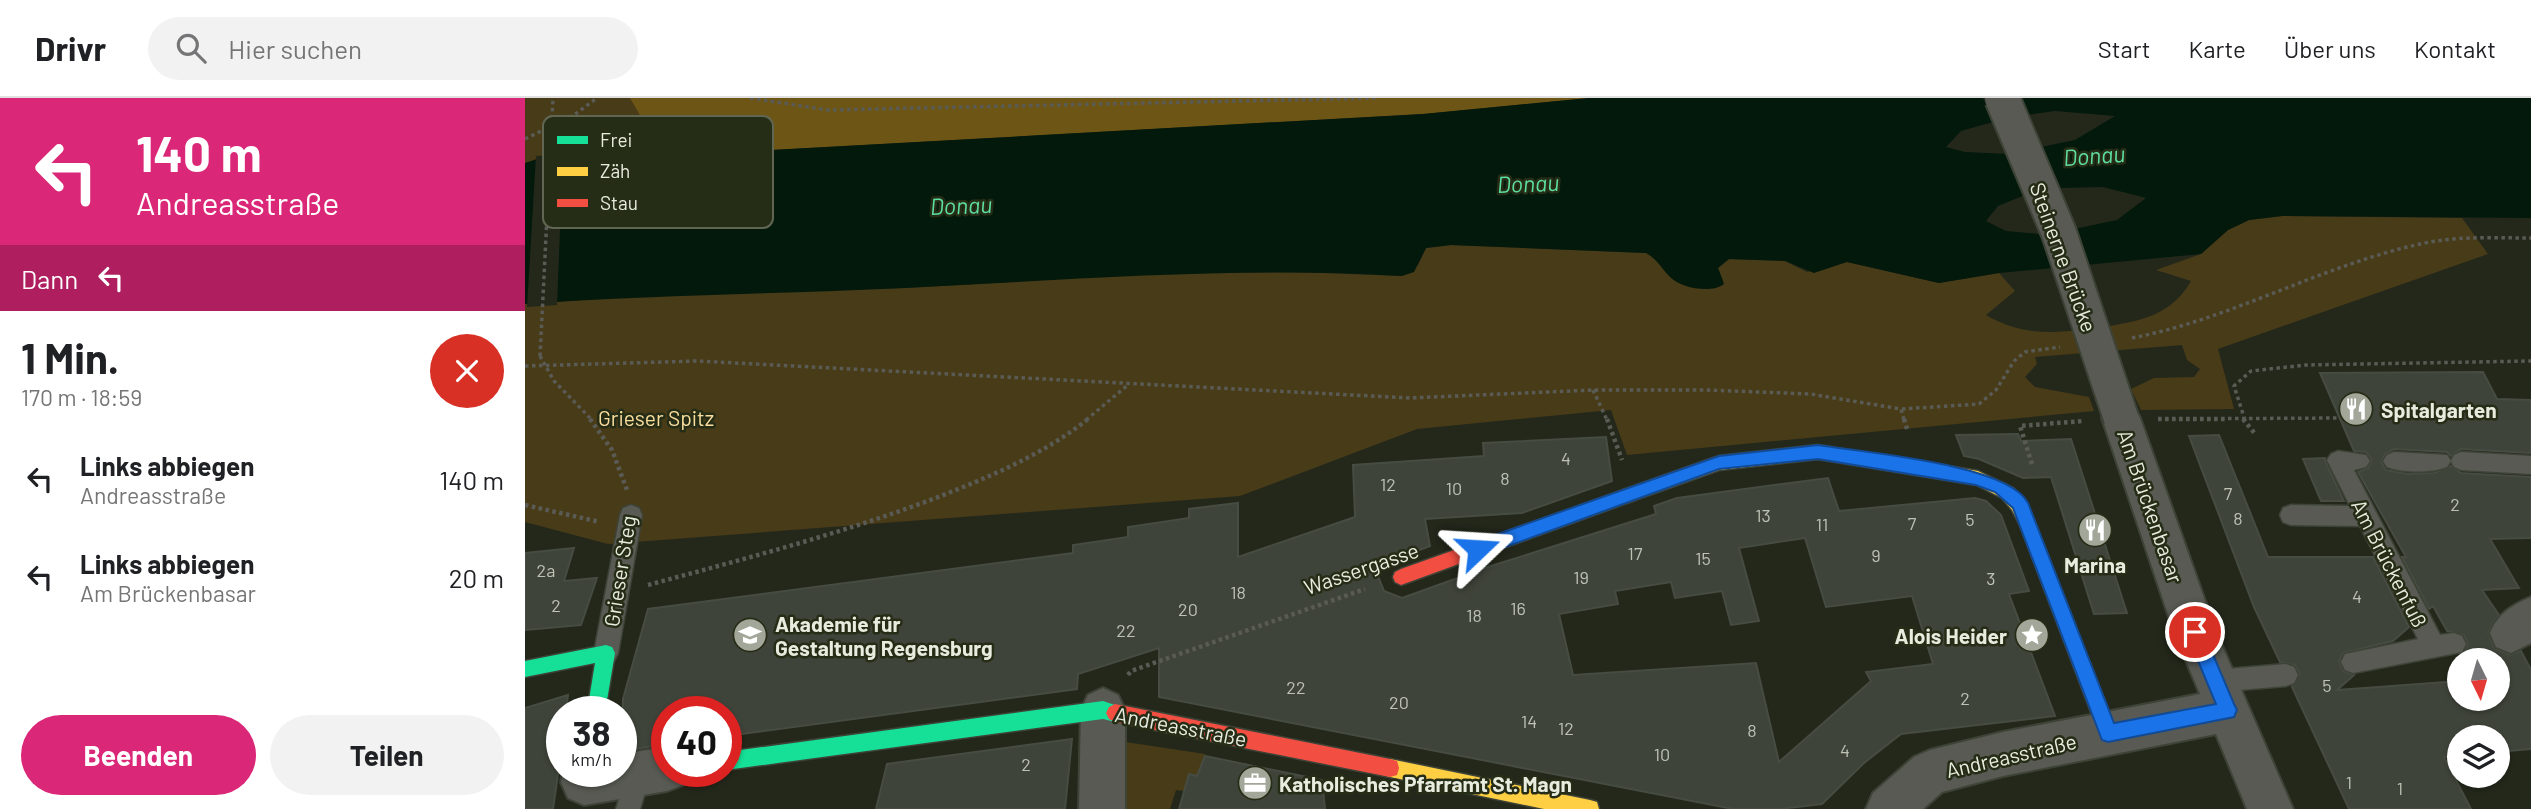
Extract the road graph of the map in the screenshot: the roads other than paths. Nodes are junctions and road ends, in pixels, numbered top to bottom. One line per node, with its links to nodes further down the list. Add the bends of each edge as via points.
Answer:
1 (2002, 98): 2 (street, Steinerne Brücke, bridge, via 2059,233)
2 (2121, 418): 15 (street, Am Brückenbasar)
3 (2348, 460): 7 (lane, Am Brückenfuß)
4 (2394, 461): 5 (lane)
5 (2531, 465)
6 (2291, 515): 7 (lane)
7 (2365, 516): 11 (lane, Am Brückenfuß, via 2444,646)
8 (629, 522): 10 (lane, Grieser Steg)
9 (1401, 577): 17 (street, Wassergasse, via 1719,463 1818,452 1977,478 2001,487 2019,503)
10 (607, 653): 12 (street); 14 (street)
11 (2353, 662)
12 (525, 668)
13 (2286, 675): 15 (lane)
14 (599, 696)
15 (2221, 696): 17 (street, Andreasstraße); 22 (street, Am Brückenbasar)
16 (1103, 710): 18 (street, Andreasstraße); 19 (street); 20 (street, Andreasstraße)
17 (2108, 733): 21 (street, Andreasstraße, via 1930,773)
18 (742, 759)
19 (1102, 809)
20 (1590, 809)
21 (1889, 809)
22 (2270, 809)

